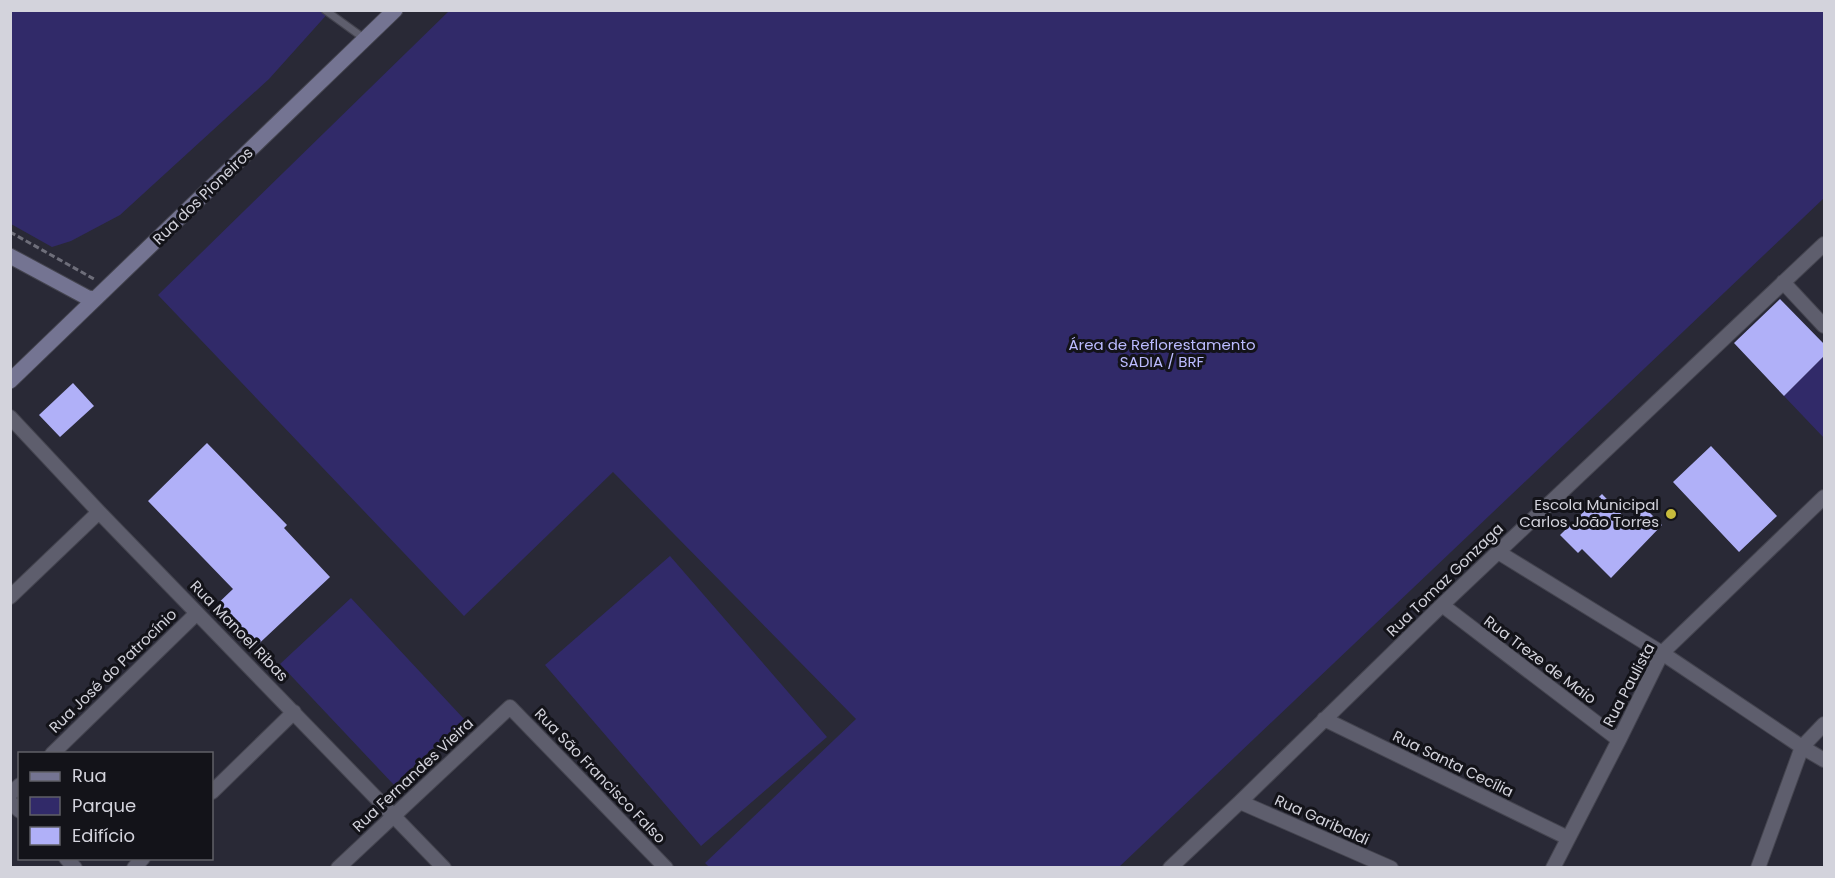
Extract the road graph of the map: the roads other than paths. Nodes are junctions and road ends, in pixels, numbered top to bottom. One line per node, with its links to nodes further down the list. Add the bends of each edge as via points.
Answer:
1 (325, 10): 3 (lane)
2 (395, 10): 3 (main road, Rua dos Pioneiros)
3 (365, 39): 7 (main road, Rua dos Pioneiros)
4 (1824, 244): 6 (street, Rua Tomaz Gonzaga)
5 (10, 256): 7 (main road)
6 (1783, 282): 8 (street); 13 (street, Rua Tomaz Gonzaga)
7 (95, 299): 9 (main road, Rua dos Pioneiros)
8 (1824, 326)
9 (10, 381)
10 (10, 417): 12 (street, Rua Manoel Ribas)
11 (1824, 497): 17 (street, Rua Paulista)
12 (99, 512): 14 (street); 16 (street, Rua Manoel Ribas)
13 (1498, 552): 15 (street, Rua Tomaz Gonzaga); 17 (street)
14 (10, 597)
15 (1442, 605): 20 (street, Rua Tomaz Gonzaga); 22 (street, Rua Treze de Maio)
16 (198, 613): 19 (street, Rua Manoel Ribas); 24 (street, Rua José do Patrocínio)
17 (1662, 653): 22 (street, Rua Paulista); 23 (street)
18 (510, 707): 28 (street, Rua Fernandes Vieira); 32 (street, Rua São Francisco Falso)
19 (294, 712): 26 (street); 28 (street, Rua Manoel Ribas)
20 (1324, 719): 27 (street, Rua Tomaz Gonzaga); 29 (street, Rua Santa Cecília)
21 (1824, 724): 23 (street)
22 (1619, 740): 29 (street, Rua Paulista)
23 (1802, 747): 25 (street); 36 (street)
24 (53, 752)
25 (1824, 760)
26 (213, 791)
27 (1240, 802): 33 (street, Rua Tomaz Gonzaga); 34 (street, Rua Garibaldi)
28 (394, 816): 30 (street, Rua Fernandes Vieira); 31 (street, Rua Manoel Ribas)
29 (1568, 838): 35 (street, Rua Paulista)
30 (338, 867)
31 (444, 867)
32 (666, 867)
33 (1170, 867)
34 (1391, 867)
35 (1553, 867)
36 (1758, 867)

